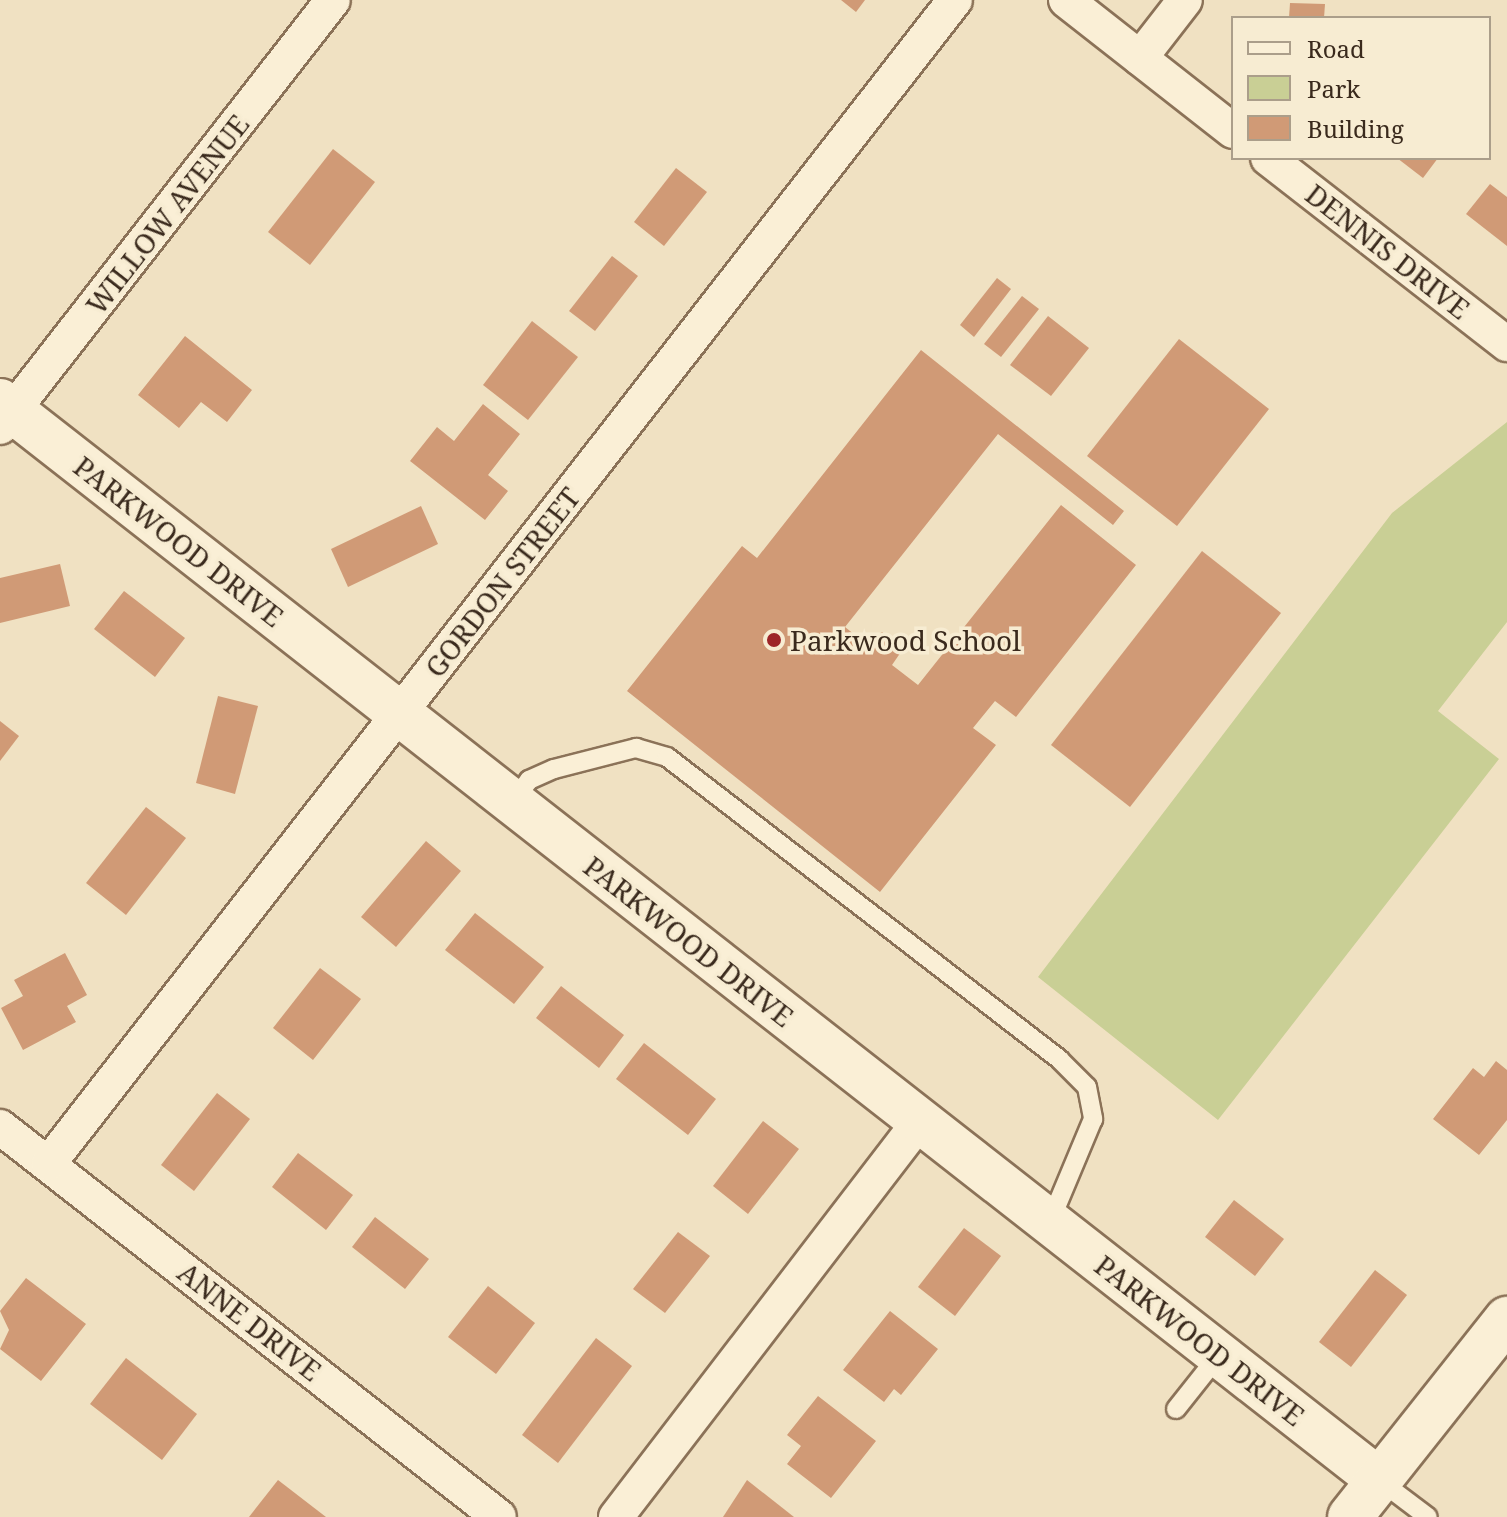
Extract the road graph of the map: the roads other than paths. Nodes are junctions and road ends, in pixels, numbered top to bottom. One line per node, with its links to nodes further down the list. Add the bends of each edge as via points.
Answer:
1 (333, 0): 9 (street, WILLOW AVENUE)
2 (955, 0): 10 (street, GORDON STREET)
3 (1066, 0): 5 (street)
4 (1185, 0): 5 (street)
5 (1140, 58): 6 (street)
6 (1231, 129)
7 (1271, 160): 8 (street, DENNIS DRIVE)
8 (1507, 344)
9 (4, 413): 10 (street, PARKWOOD DRIVE)
10 (400, 714): 11 (street, PARKWOOD DRIVE); 14 (street, GORDON STREET)
11 (512, 802): 12 (street, PARKWOOD DRIVE); 15 (lane, via 529,780 554,769 636,748 667,757 1060,1060 1087,1087 1093,1119)
12 (920, 1121): 15 (street, PARKWOOD DRIVE); 21 (street)
13 (0, 1127): 14 (street, ANNE DRIVE)
14 (49, 1163): 20 (street, ANNE DRIVE)
15 (1050, 1222): 17 (street, PARKWOOD DRIVE)
16 (1507, 1319): 19 (street)
17 (1219, 1355): 18 (lane); 19 (street, PARKWOOD DRIVE)
18 (1176, 1409)
19 (1379, 1480): 22 (street); 23 (lane)
20 (499, 1517)
21 (616, 1517)
22 (1350, 1517)
23 (1428, 1517)

